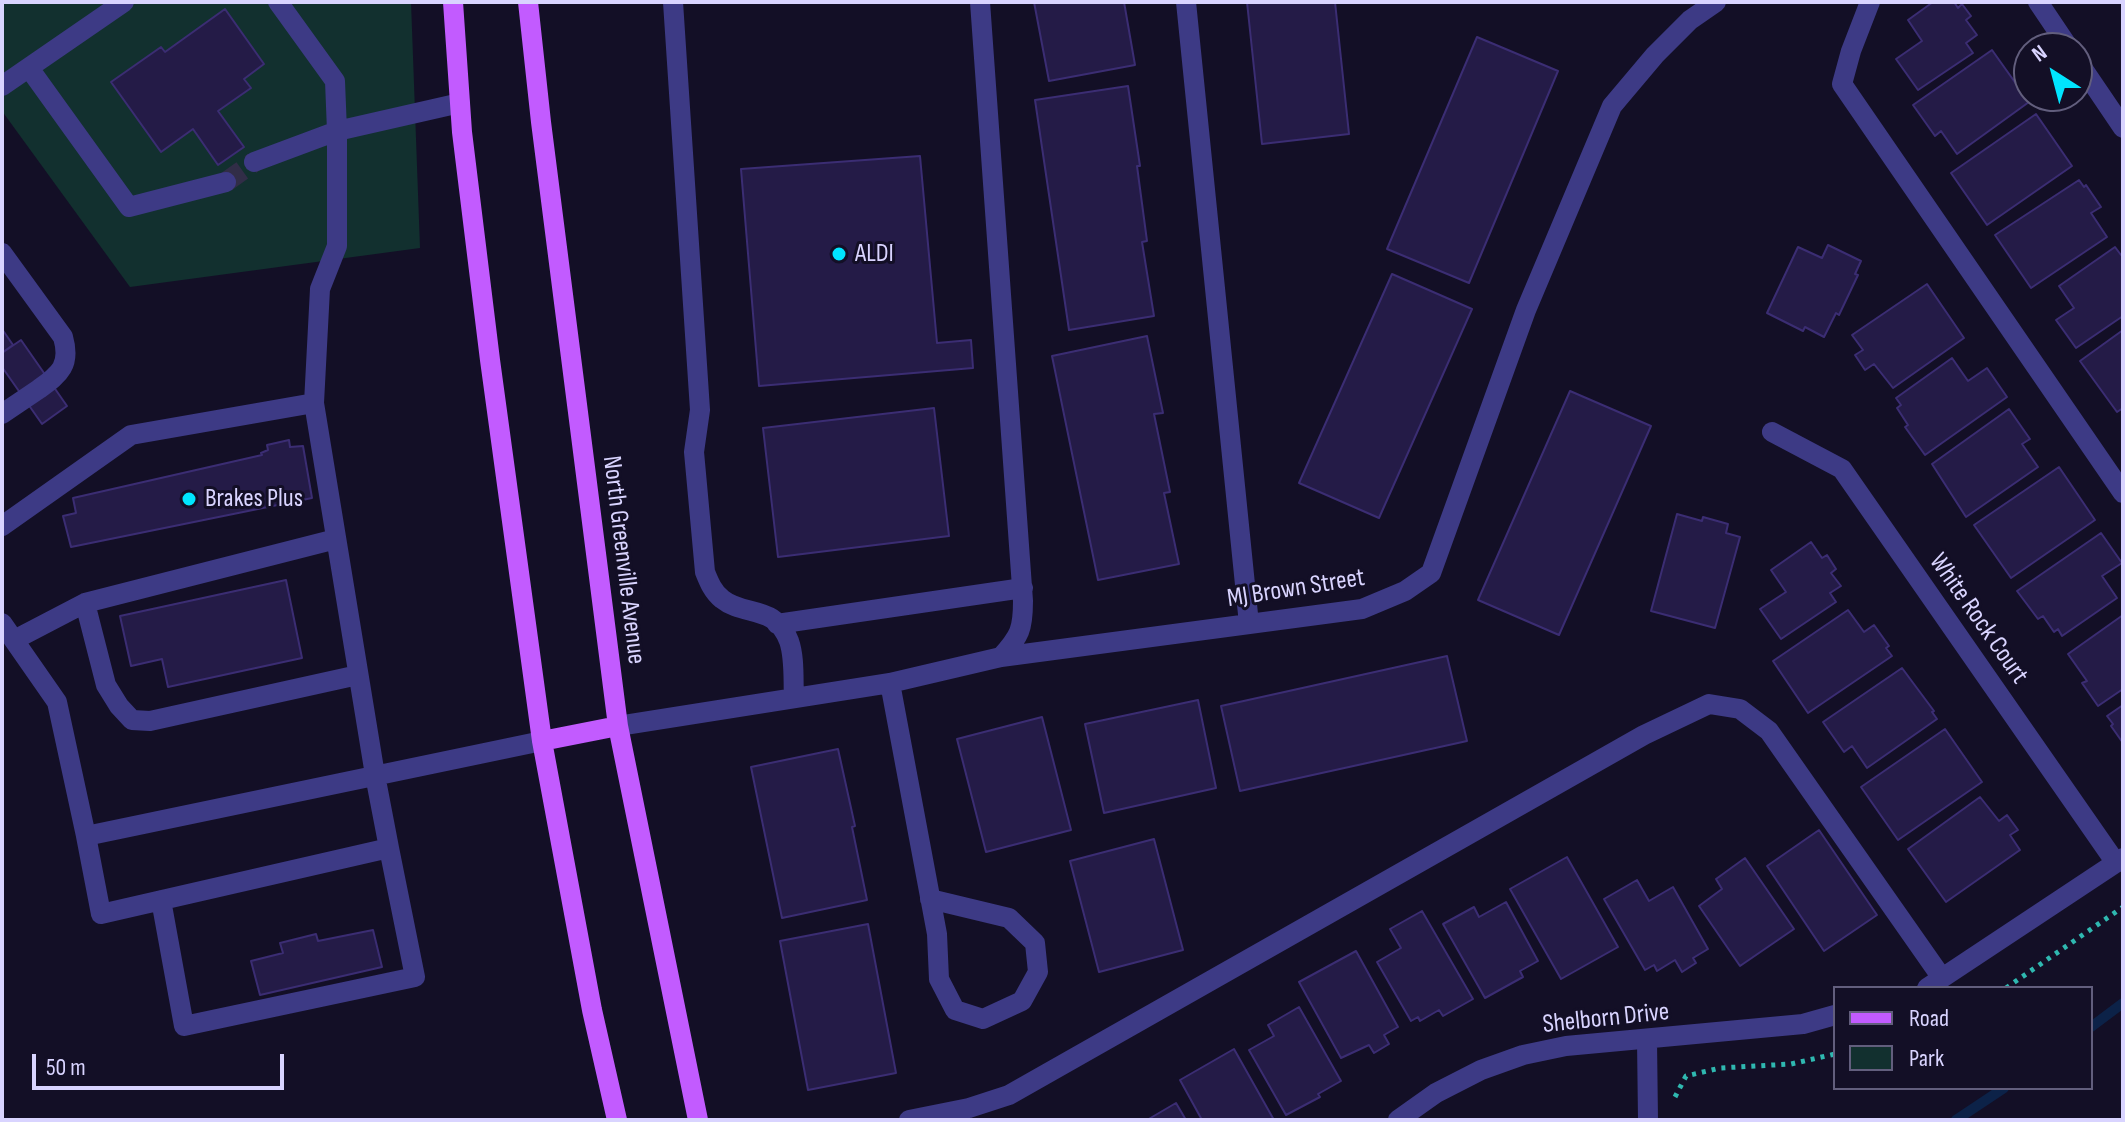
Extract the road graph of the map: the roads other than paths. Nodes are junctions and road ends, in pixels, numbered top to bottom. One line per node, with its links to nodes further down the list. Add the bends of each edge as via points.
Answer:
1 (124, 2): 12 (street)
2 (278, 2): 17 (street, via 335,81)
3 (453, 2): 15 (main road)
4 (528, 2): 36 (main road, North Greenville Avenue)
5 (673, 2): 29 (street, via 700,410 694,452 705,572 720,598 761,612)
6 (980, 2): 27 (street)
7 (1186, 2): 30 (street)
8 (1716, 2): 30 (street, MJ Brown Street, via 1664,46 1612,106 1526,310 1431,573 1362,609)
9 (1870, 2): 24 (street, via 1842,84)
10 (2038, 2): 11 (street)
11 (2058, 32)
12 (29, 68): 14 (street); 19 (street, via 129,207)
13 (2093, 84): 16 (street)
14 (2, 86)
15 (460, 103): 17 (street); 37 (main road)
16 (2123, 128)
17 (337, 131): 18 (street); 21 (street, via 337,246 320,289)
18 (254, 162)
19 (226, 182)
20 (2, 253): 22 (street, via 63,337 66,359 54,378)
21 (314, 403): 25 (street, via 131,435); 26 (street)
22 (2, 414)
23 (1772, 432): 41 (street, White Rock Court, via 1842,469)
24 (2123, 493)
25 (2, 526)
26 (336, 539): 28 (street); 33 (street)
27 (1023, 588): 29 (street); 32 (street, via 1023,622)
28 (85, 603): 31 (street); 33 (street, via 106,685 132,720 150,721)
29 (777, 624): 35 (street, via 789,641)
30 (1249, 624): 32 (street, MJ Brown Street)
31 (8, 632): 39 (street, via 57,702)
32 (1001, 657): 34 (street, MJ Brown Street)
33 (358, 675): 38 (street)
34 (890, 683): 35 (street, MJ Brown Street); 42 (street)
35 (794, 698): 36 (street, MJ Brown Street)
36 (618, 726): 37 (main road); 48 (main road, North Greenville Avenue)
37 (542, 741): 38 (street); 47 (main road)
38 (375, 775): 39 (street); 40 (street)
39 (86, 836): 43 (street, via 101,914)
40 (389, 848): 43 (street); 43 (street, via 415,977 184,1026)
41 (2119, 860): 44 (street)
42 (930, 899): 42 (street, via 939,979 955,1010 983,1019 1022,1001 1038,972 1035,943 1009,918)
43 (161, 900)
44 (1934, 983): 49 (street, via 1769,731 1740,709 1709,704 1644,735 1009,1095)
45 (1833, 1016): 46 (street, Shelborn Drive, via 1803,1024)
46 (1647, 1040): 50 (street, Shelborn Drive, via 1523,1055 1436,1093); 51 (street)
47 (617, 1120)
48 (698, 1120)
49 (909, 1120)
50 (1398, 1120)
51 (1648, 1120)

